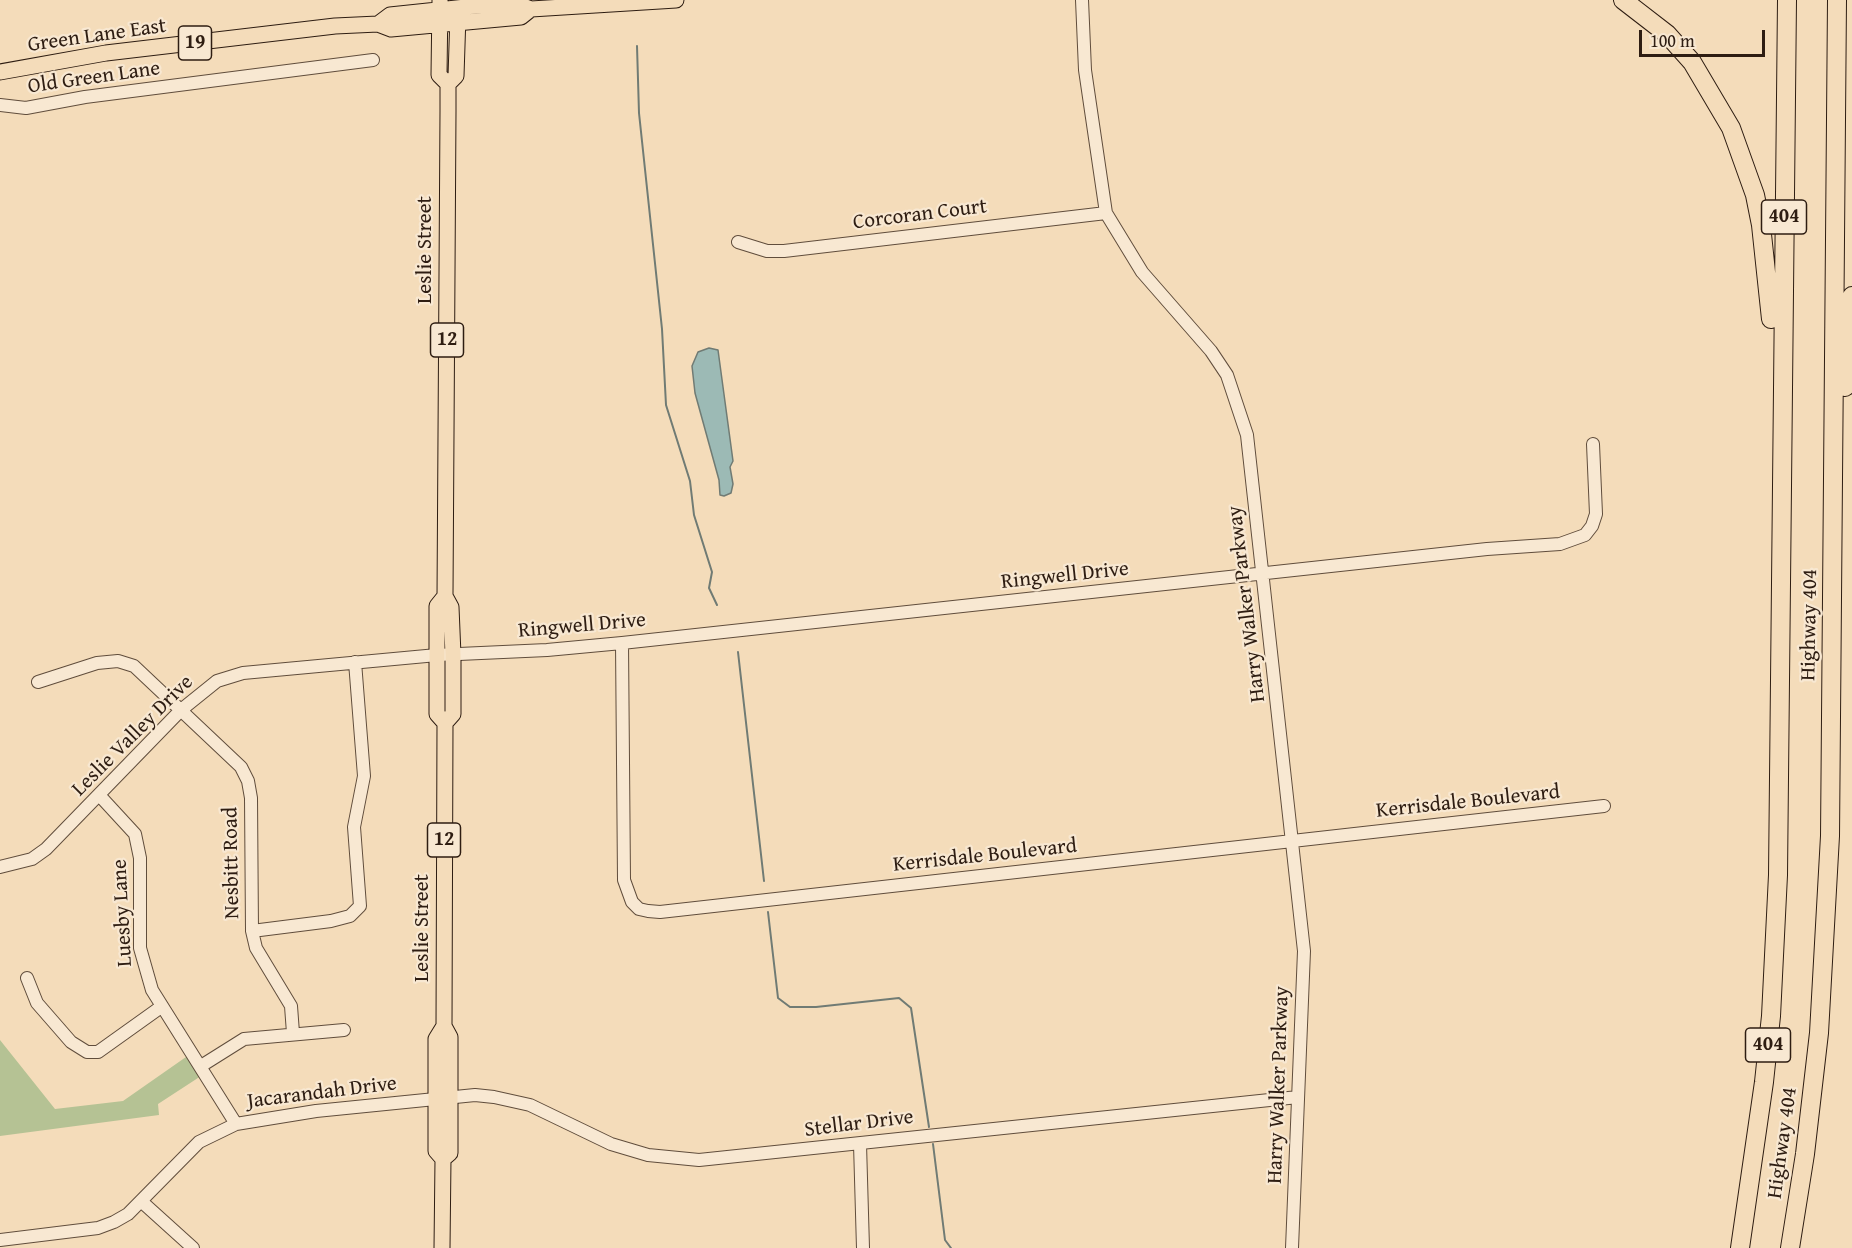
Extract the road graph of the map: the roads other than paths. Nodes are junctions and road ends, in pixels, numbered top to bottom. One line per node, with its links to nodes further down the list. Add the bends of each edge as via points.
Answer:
1 (676, 0): 6 (main road, Green Lane East / 19, via 531,9 521,17)
2 (1082, 0): 12 (street, Harry Walker Parkway, via 1085,70)
3 (1623, 0): 15 (highway, via 1667,34 1692,62 1727,119 1747,165 1761,225 1770,296 1773,409)
4 (1787, 0): 15 (highway, Highway 404 / 404)
5 (1837, 0): 16 (highway, Highway 404 / 404)
6 (458, 11): 7 (main road, Green Lane East / 19); 10 (main road, Leslie Street / 12, via 456,76)
7 (440, 12): 9 (main road, Green Lane East / 19, via 391,29 378,24 106,53); 10 (main road, Leslie Street / 12, via 439,75)
8 (373, 60): 11 (street, Old Green Lane, via 26,108)
9 (0, 72)
10 (448, 84): 19 (main road, Leslie Street / 12)
11 (0, 105)
12 (1106, 213): 13 (street, Corcoran Court, via 784,251); 18 (street, Harry Walker Parkway, via 1142,272 1227,375 1247,435)
13 (738, 242)
14 (1852, 296): 16 (highway, via 1843,411)
15 (1781, 434): 47 (highway, Highway 404 / 404, via 1775,945 1763,1100)
16 (1834, 442): 48 (highway, Highway 404 / 404, via 1826,920 1812,1100)
17 (1593, 444): 18 (street, Ringwell Drive, via 1596,514 1585,535 1575,540)
18 (1264, 575): 20 (street, Ringwell Drive); 29 (street, Harry Walker Parkway)
19 (444, 596): 21 (main road, Leslie Street / 12, via 437,606); 22 (main road, Leslie Street / 12, via 451,607)
20 (622, 643): 22 (street, Ringwell Drive); 29 (street, Kerrisdale Boulevard, via 624,880 639,909 660,912)
21 (437, 655): 22 (street, Leslie Valley Drive); 23 (street, Leslie Valley Drive); 26 (main road, Leslie Street / 12, via 437,714)
22 (453, 655): 26 (main road, Leslie Street / 12, via 453,714)
23 (355, 662): 25 (street, Leslie Valley Drive, via 243,673 217,681); 31 (street, via 364,776 354,827 360,906 350,916 331,921)
24 (38, 682): 25 (street, Nesbitt Road, via 77,668 118,662 134,666)
25 (181, 710): 27 (street, Leslie Valley Drive); 31 (street, Nesbitt Road, via 226,752 248,781)
26 (444, 723): 38 (main road, Leslie Street / 12, via 444,1026 450,1037)
27 (100, 796): 30 (street, Leslie Valley Drive, via 32,859); 33 (street, Luesby Lane, via 135,834 140,858 140,948 145,973)
28 (1604, 806): 29 (street, Kerrisdale Boulevard)
29 (1293, 841): 37 (street, Harry Walker Parkway, via 1304,951)
30 (0, 867)
31 (252, 931): 35 (street, Nesbitt Road, via 256,948 291,1006)
32 (27, 978): 33 (street, via 42,1009 71,1042 87,1052 98,1052)
33 (161, 1008): 36 (street, Luesby Lane)
34 (344, 1030): 35 (street)
35 (293, 1033): 36 (street, via 244,1040)
36 (201, 1066): 39 (street, Luesby Lane)
37 (1298, 1097): 40 (street, Stellar Drive); 46 (street, Harry Walker Parkway)
38 (443, 1099): 39 (street, Jacarandah Drive); 40 (street, Stellar Drive, via 475,1095 517,1100 616,1146 675,1159 719,1159); 44 (main road, Leslie Street / 12, via 450,1153 444,1160)
39 (236, 1124): 41 (street, Jacarandah Drive, via 199,1142)
40 (860, 1144): 45 (street)
41 (141, 1201): 42 (street, Jacarandah Drive, via 128,1214 98,1228); 43 (street)
42 (0, 1240)
43 (193, 1248)
44 (442, 1248)
45 (863, 1248)
46 (1292, 1248)
47 (1740, 1248)
48 (1790, 1248)

